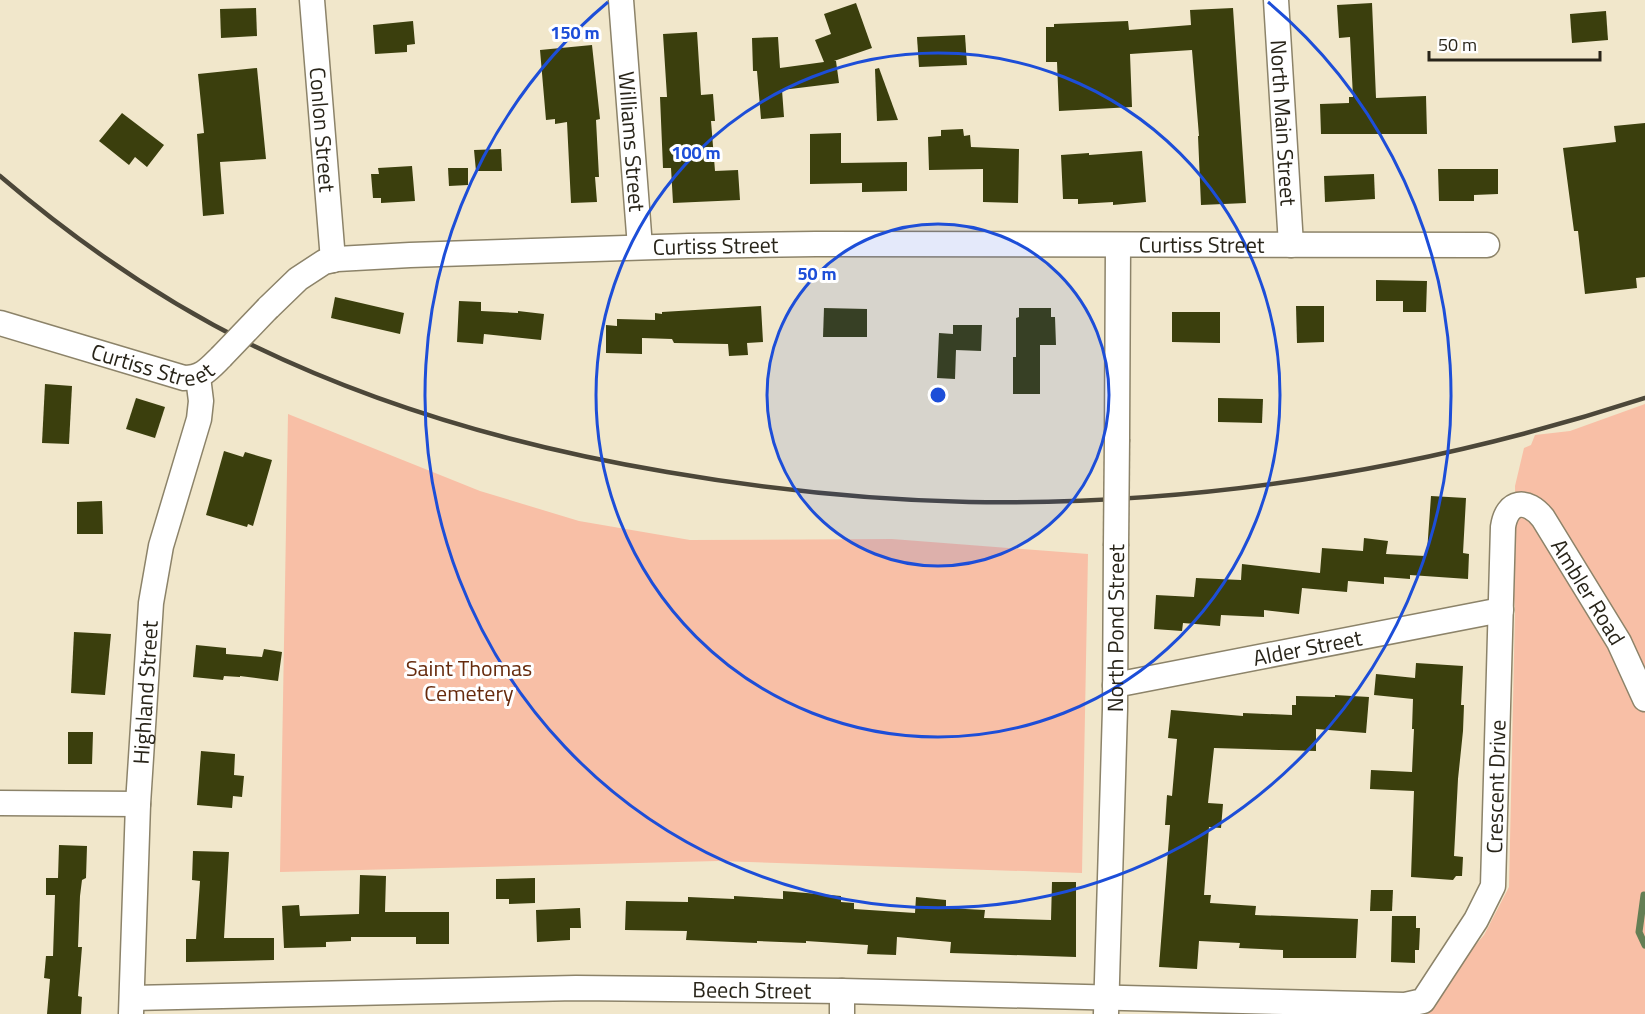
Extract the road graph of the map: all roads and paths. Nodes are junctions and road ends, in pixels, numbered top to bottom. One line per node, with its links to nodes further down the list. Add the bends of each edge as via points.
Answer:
1 (312, 0): 8 (street, Conlon Street)
2 (621, 0): 7 (street, Williams Street)
3 (1276, 0): 5 (street, North Main Street)
4 (1118, 245): 5 (street, Curtiss Street); 7 (street, Curtiss Street); 13 (street, North Pond Street, bridge)
5 (1291, 245): 6 (street, Curtiss Street)
6 (1487, 245)
7 (640, 247): 8 (street, Curtiss Street)
8 (333, 260): 10 (street, Curtiss Street, bridge, via 298,279)
9 (0, 323): 10 (street, Curtiss Street, via 177,377)
10 (198, 377): 16 (street, Highland Street, via 199,419 153,586)
11 (1516, 506): 12 (street, Crescent Drive, via 1504,520); 14 (street, Ambler Road, via 1528,505 1543,518 1619,642)
12 (1501, 610): 13 (street, Alder Street); 20 (street, Crescent Drive, via 1493,885 1476,920 1423,1001)
13 (1115, 685): 19 (street, North Pond Street)
14 (1645, 699)
15 (0, 803): 16 (street)
16 (138, 804): 18 (street, Highland Street)
17 (842, 1003): 18 (street, Beech Street, via 576,988); 19 (street, Beech Street)
18 (131, 1006)
19 (1106, 1006): 20 (street, Beech Street)
20 (1369, 1009)

